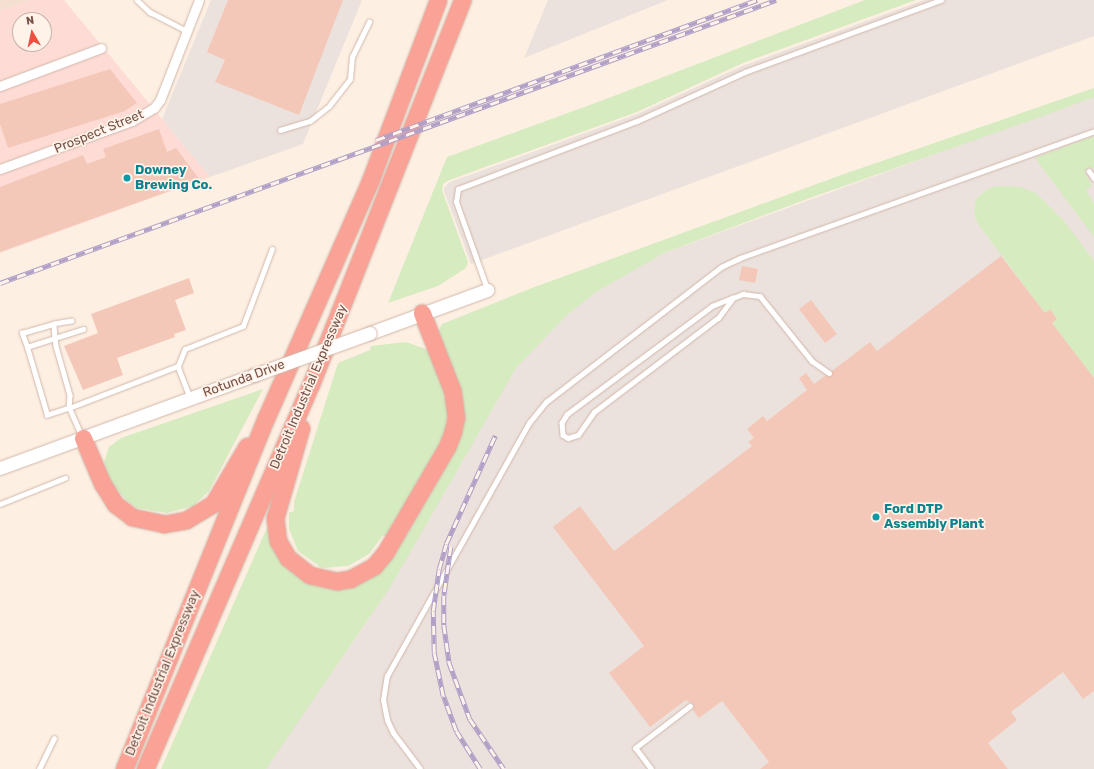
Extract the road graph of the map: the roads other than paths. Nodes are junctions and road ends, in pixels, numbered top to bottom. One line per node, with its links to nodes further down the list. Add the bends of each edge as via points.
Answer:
1 (137, 0): 7 (lane, via 150,12)
2 (199, 0): 7 (street, Prospect Street)
3 (438, 0): 29 (highway, Detroit Industrial Expressway, via 370,181)
4 (462, 0): 26 (highway, Detroit Industrial Expressway)
5 (941, 0): 16 (lane, via 745,72 637,121 458,189 456,202)
6 (369, 22): 10 (lane, via 352,56 350,79 329,106 310,121)
7 (187, 31): 12 (street, Prospect Street, via 160,102 149,112 132,121)
8 (101, 48): 9 (street)
9 (0, 86)
10 (280, 130)
11 (1094, 131): 39 (lane, via 721,267 546,402 529,423 387,676 383,700 387,720 393,733)
12 (0, 169)
13 (1089, 171): 14 (lane)
14 (1094, 178)
15 (272, 250): 24 (lane, via 243,326 185,349)
16 (487, 290): 18 (main road, Rotunda Drive)
17 (733, 298): 17 (lane, via 713,306 567,415 562,423 563,435 573,438 578,435 594,412 718,318); 25 (lane, via 752,294 760,296 812,361)
18 (422, 313): 26 (highway, via 452,390 456,417 453,431 447,448 385,553 374,566 350,579 323,580 298,568 282,548 276,530 275,518 294,455); 27 (main road, Rotunda Drive, bridge)
19 (72, 320): 20 (lane)
20 (54, 324): 22 (lane); 23 (lane, via 22,333)
21 (83, 329): 22 (lane)
22 (55, 338): 23 (lane); 28 (lane, via 70,395)
23 (28, 347): 28 (lane, via 47,415)
24 (178, 366): 27 (lane); 28 (lane)
25 (829, 373)
26 (311, 384): 38 (highway, Detroit Industrial Expressway)
27 (191, 399): 30 (main road, Rotunda Drive)
28 (69, 408): 30 (lane)
29 (266, 418): 30 (highway, via 234,466 213,504 194,516 177,522 158,523 142,520 132,517 114,504); 37 (highway, Detroit Industrial Expressway)
30 (83, 438): 31 (main road, Rotunda Drive)
31 (0, 468)
32 (65, 478): 33 (lane)
33 (0, 504)
34 (690, 706): 40 (lane, via 635,748)
35 (54, 738): 36 (lane)
36 (39, 769)
37 (124, 769)
38 (145, 769)
39 (420, 769)
40 (651, 769)

